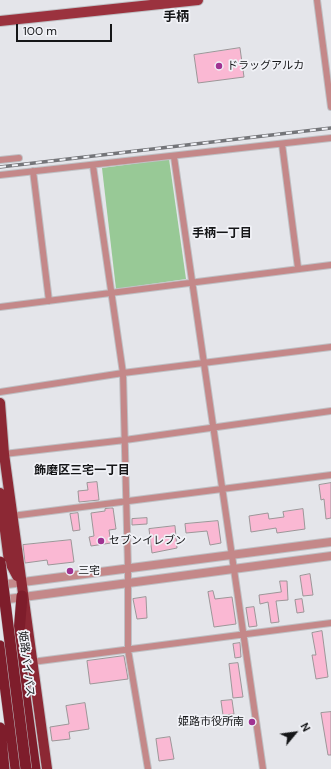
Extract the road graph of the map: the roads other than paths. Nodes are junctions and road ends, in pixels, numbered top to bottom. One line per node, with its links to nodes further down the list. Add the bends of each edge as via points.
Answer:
1 (198, 0): 3 (main road)
2 (316, 0): 5 (street)
3 (115, 5): 4 (main road)
4 (0, 21)
5 (331, 107)
6 (331, 138): 7 (street)
7 (282, 144): 8 (street); 15 (street)
8 (174, 157): 11 (street); 16 (street)
9 (19, 158): 10 (street)
10 (0, 160)
11 (93, 166): 12 (street); 17 (street)
12 (33, 171): 13 (street); 18 (street)
13 (0, 175)
14 (331, 265): 15 (street)
15 (298, 268): 16 (street)
16 (191, 282): 17 (street); 21 (street)
17 (111, 292): 18 (street); 22 (street)
18 (49, 301): 19 (street)
19 (0, 307)
20 (331, 347): 21 (street)
21 (203, 363): 22 (street); 26 (street)
22 (123, 373): 23 (street); 27 (street)
23 (0, 392)
24 (0, 403): 28 (highway)
25 (331, 411): 26 (street)
26 (213, 427): 27 (street); 30 (street)
27 (125, 440): 28 (street); 32 (street)
28 (4, 454): 33 (highway)
29 (331, 475): 30 (street)
30 (222, 490): 32 (street); 35 (street)
31 (0, 493): 40 (highway, via 9,561)
32 (126, 502): 33 (street); 38 (street)
33 (12, 516): 40 (highway)
34 (331, 542): 35 (street)
35 (231, 554): 38 (street); 39 (street)
36 (331, 556): 39 (street)
37 (0, 562): 53 (highway, 姫路バイパス, bridge)
38 (128, 568): 40 (street); 41 (street)
39 (233, 569): 41 (street); 46 (street)
40 (20, 583): 42 (street); 43 (highway)
41 (128, 583): 43 (street); 48 (street)
42 (0, 585)
43 (22, 596): 44 (street); 49 (highway); 54 (highway, via 18,645)
44 (0, 600)
45 (331, 623): 46 (street)
46 (243, 634): 48 (street); 57 (street)
47 (0, 646): 52 (highway, 姫路バイパス)
48 (128, 650): 49 (street); 56 (street)
49 (32, 662): 55 (highway)
50 (0, 728): 51 (highway)
51 (3, 765)
52 (16, 769)
53 (26, 769)
54 (35, 769)
55 (47, 769)
56 (148, 769)
57 (263, 769)

